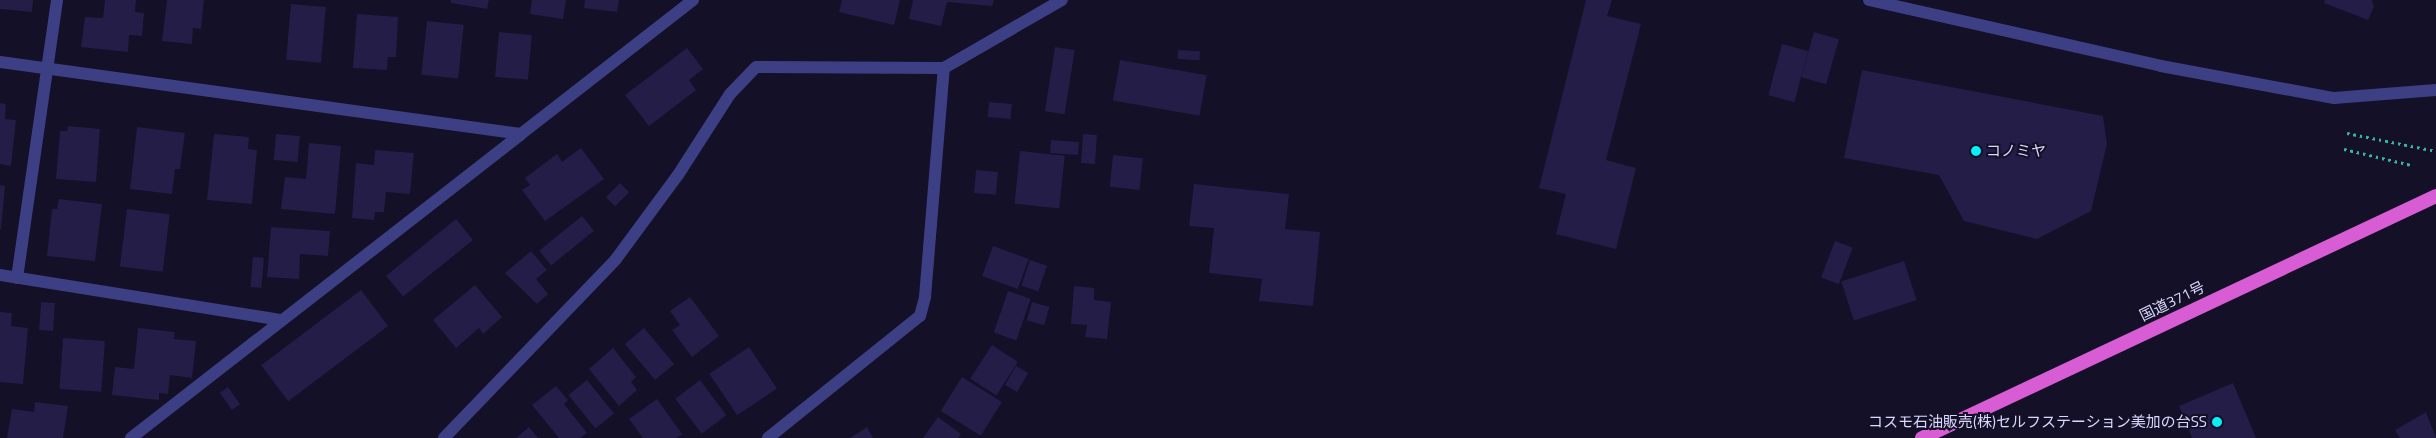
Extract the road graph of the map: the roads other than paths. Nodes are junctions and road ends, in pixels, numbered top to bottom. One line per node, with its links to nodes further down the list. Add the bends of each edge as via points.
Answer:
1 (57, 0): 7 (street)
2 (693, 0): 9 (street)
3 (1062, 0): 6 (street)
4 (1869, 0): 8 (street, via 2161,66 2334,98)
5 (0, 62): 7 (street)
6 (944, 68): 15 (street, via 756,67 730,94 678,175 616,259); 16 (street, via 925,298 920,316)
7 (47, 69): 9 (street); 12 (street)
8 (2436, 90)
9 (521, 134): 13 (street)
10 (2436, 196): 17 (highway, 国道371号)
11 (0, 275): 12 (street)
12 (17, 278): 13 (street)
13 (281, 320): 14 (street)
14 (131, 438)
15 (444, 438)
16 (768, 438)
17 (1922, 438)

